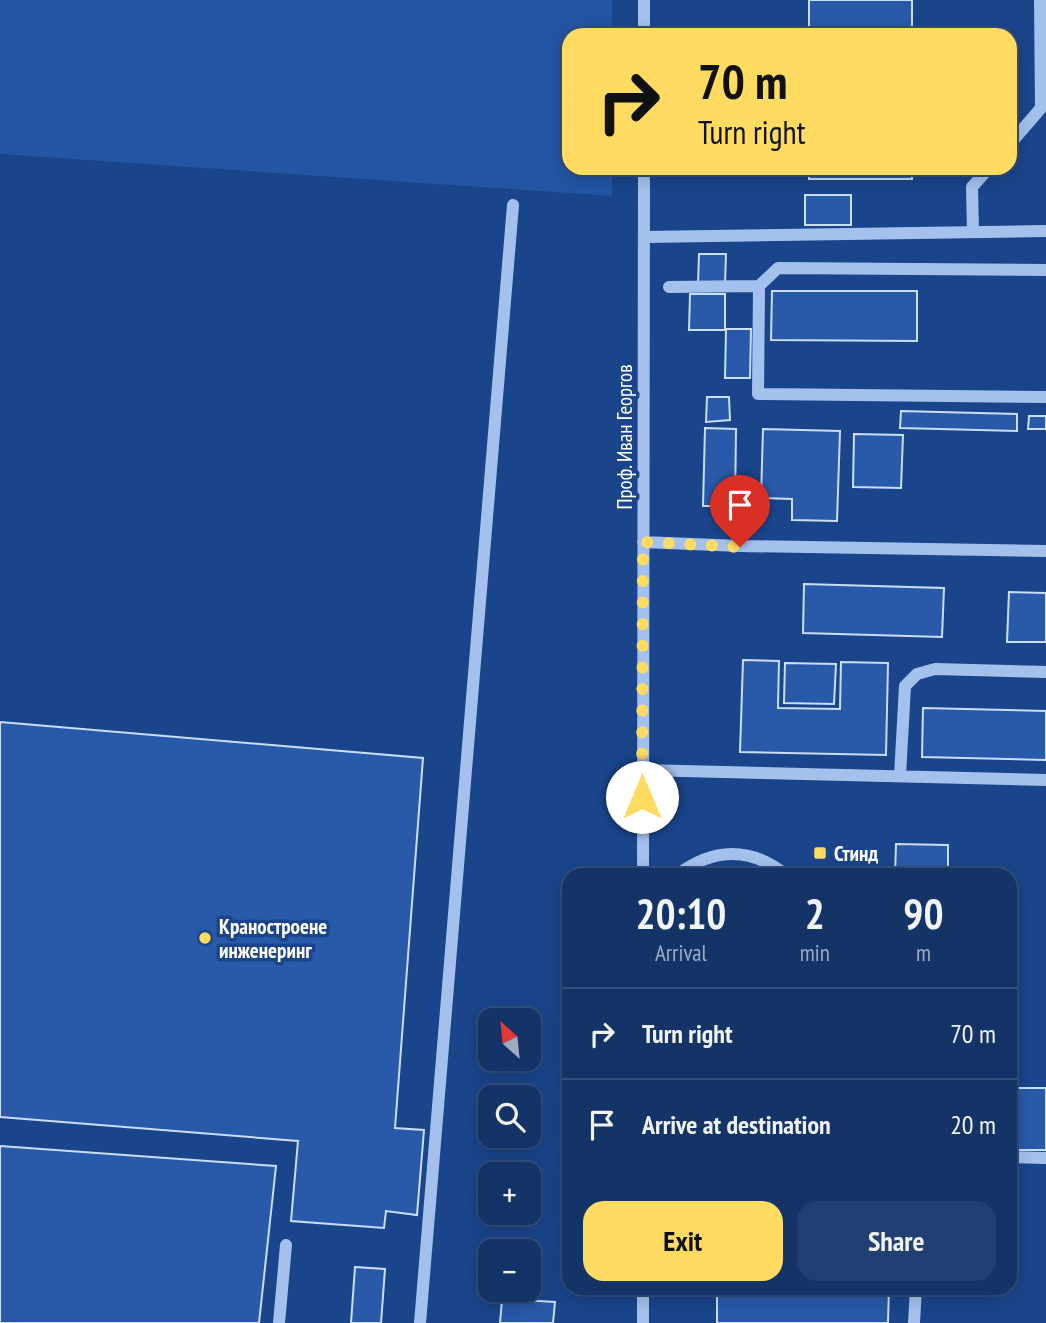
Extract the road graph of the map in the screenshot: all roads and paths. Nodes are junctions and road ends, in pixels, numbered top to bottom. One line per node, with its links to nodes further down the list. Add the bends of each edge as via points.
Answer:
1 (644, 0): 3 (street)
2 (1040, 0): 4 (street, via 1041,108)
3 (644, 28)
4 (1017, 136)
5 (644, 175): 10 (street, Проф. Иван Георгов)
6 (983, 175): 9 (street, via 972,187)
7 (513, 205): 30 (street)
8 (1046, 231): 9 (street)
9 (973, 232): 10 (street)
10 (644, 237): 15 (street, Проф. Иван Георгов)
11 (1046, 270): 12 (street, via 778,268)
12 (759, 285): 13 (street); 14 (street, via 758,394)
13 (669, 287)
14 (1046, 397)
15 (643, 542): 16 (street); 18 (street, Проф. Иван Георгов)
16 (1046, 551)
17 (1046, 672): 19 (street, via 935,669 917,674 905,686)
18 (642, 770): 19 (street); 21 (street, Проф. Иван Георгов)
19 (900, 776): 20 (street)
20 (1046, 780)
21 (643, 868)
22 (687, 868): 23 (street, via 718,855 746,854)
23 (778, 868)
24 (1017, 1157): 25 (street)
25 (1046, 1158)
26 (286, 1245): 29 (street)
27 (643, 1295): 31 (street)
28 (916, 1295): 32 (street)
29 (279, 1323)
30 (420, 1323)
31 (643, 1323)
32 (914, 1323)

